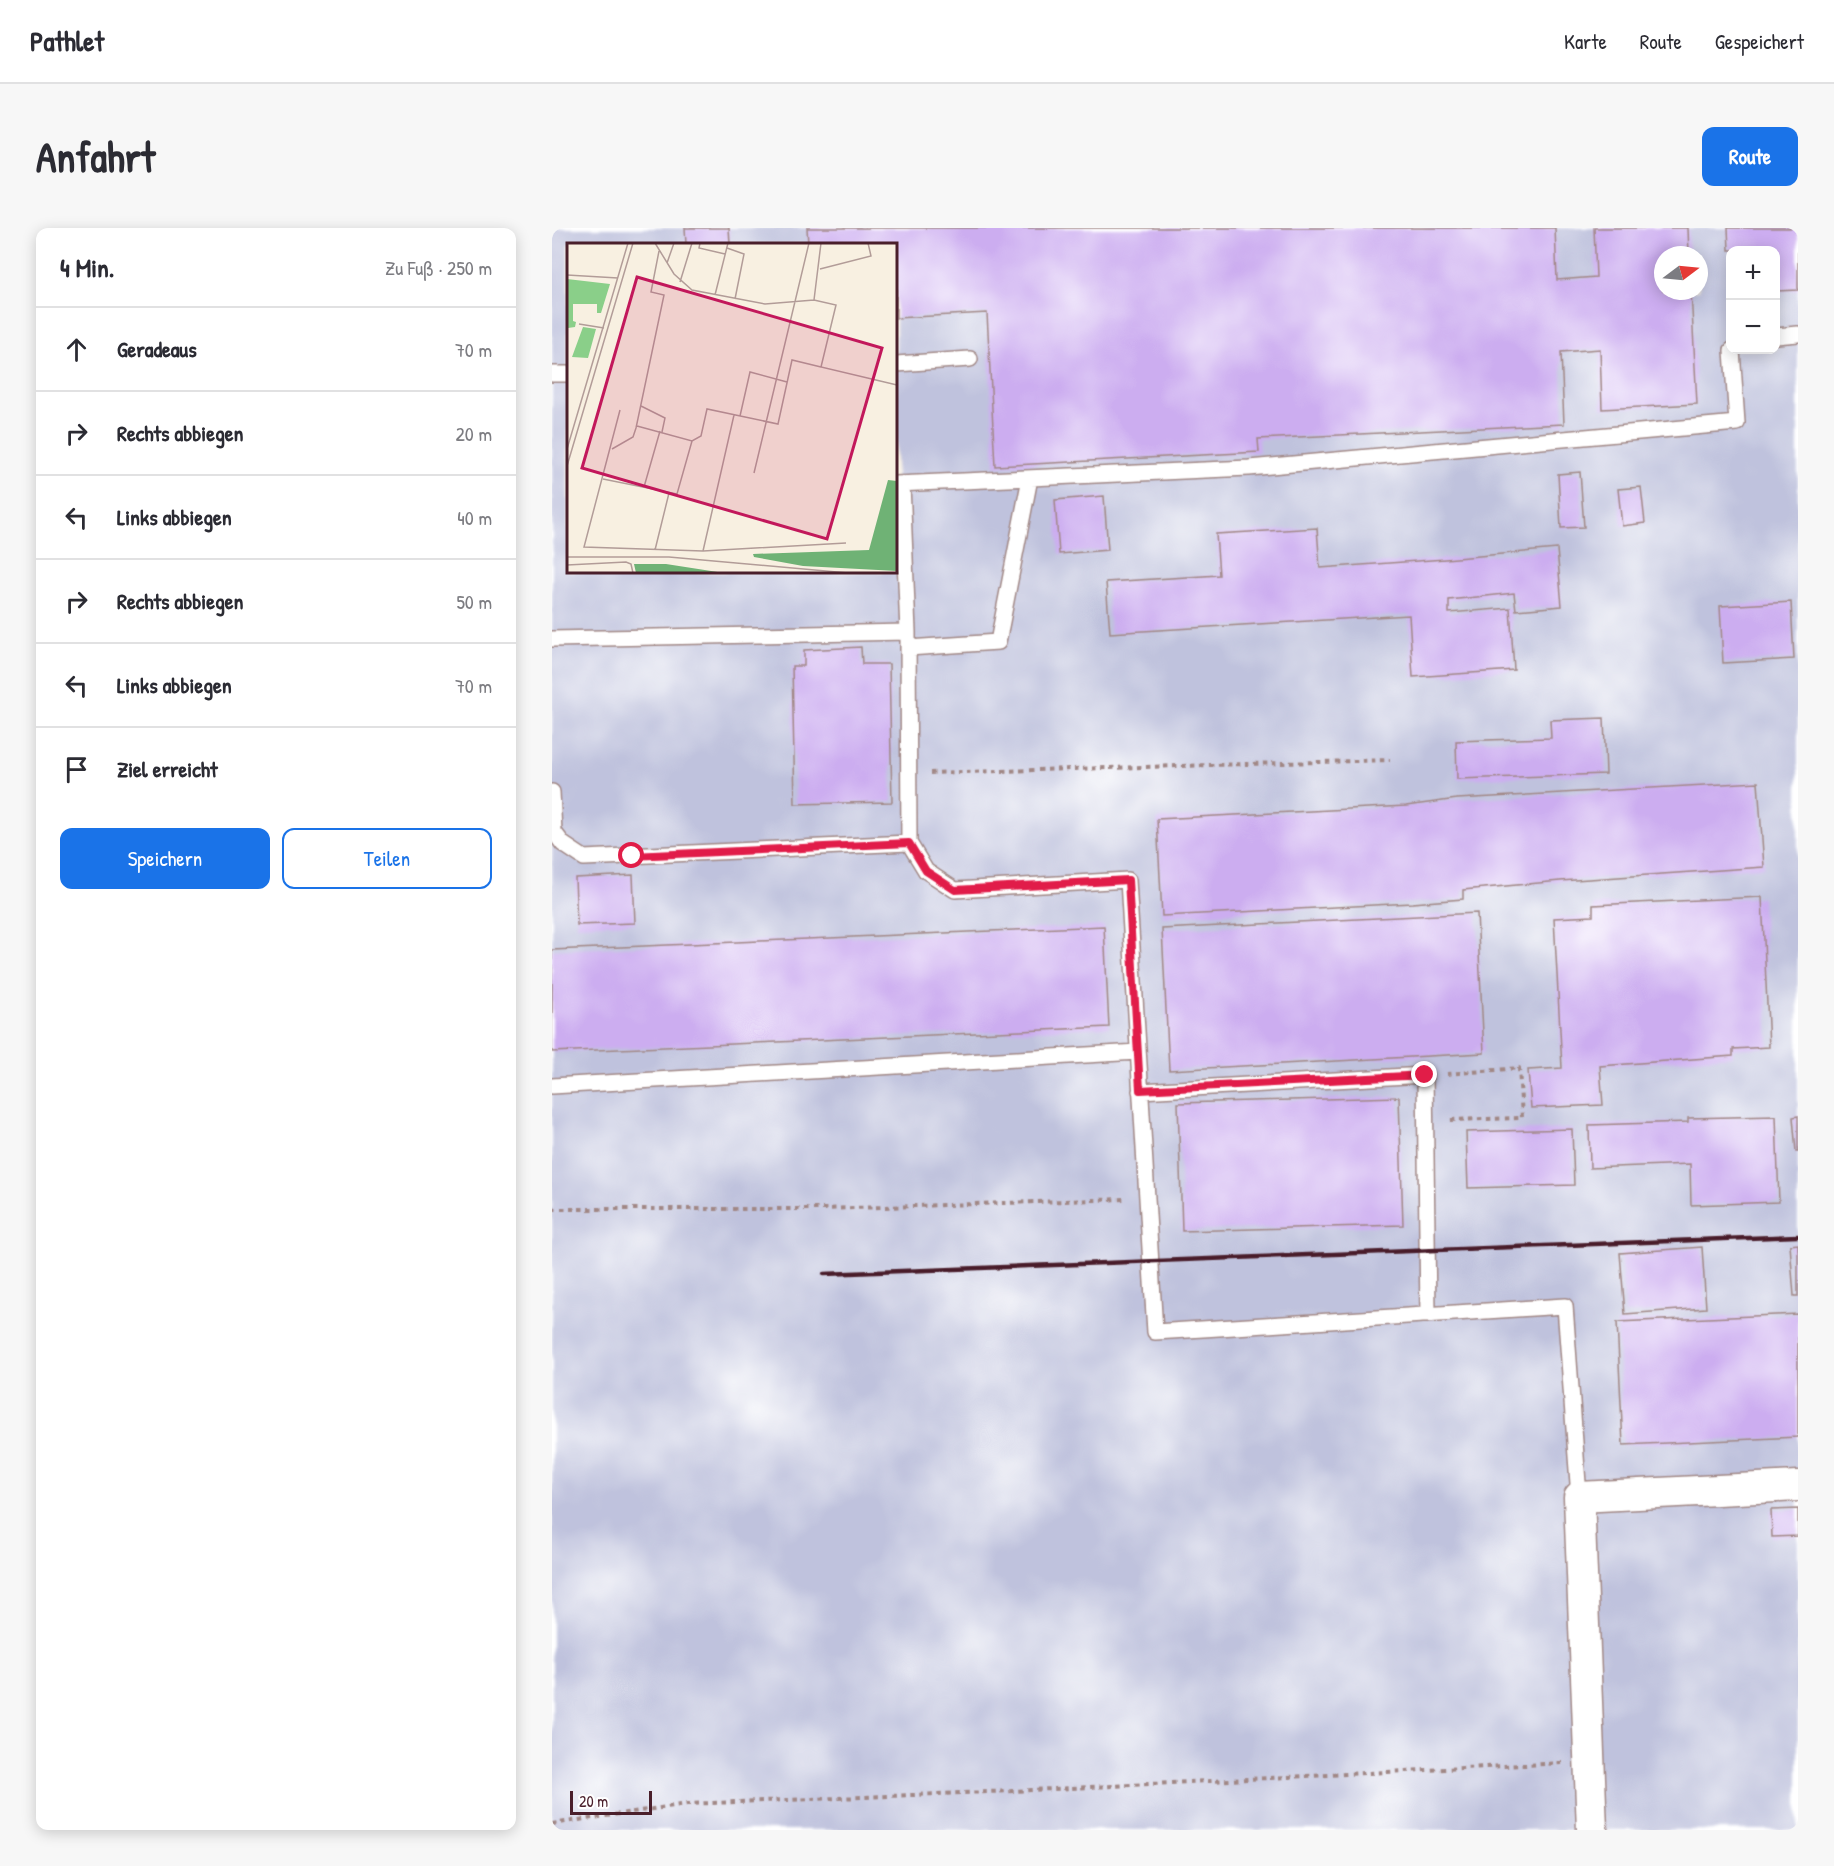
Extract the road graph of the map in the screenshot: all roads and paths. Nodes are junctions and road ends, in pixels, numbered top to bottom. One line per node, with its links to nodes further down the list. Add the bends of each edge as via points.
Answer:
1 (1798, 334): 2 (lane)
2 (1780, 336)
3 (1732, 354): 6 (lane, via 1737,423 1249,468)
4 (970, 359): 5 (lane)
5 (897, 364)
6 (1030, 478): 7 (lane); 9 (lane, via 998,642)
7 (899, 484): 9 (lane)
8 (552, 639): 9 (lane)
9 (908, 640): 11 (lane)
10 (1390, 760): 11 (path)
11 (909, 773): 13 (lane)
12 (552, 792): 13 (lane, via 554,832 563,844 584,858)
13 (909, 843): 14 (lane, via 926,871 955,890 1128,880)
14 (1138, 1052): 16 (lane); 17 (lane)
15 (1425, 1075): 17 (lane); 18 (lane); 18 (path, via 1519,1068 1522,1118)
16 (552, 1086)
17 (1140, 1090): 19 (lane)
18 (1426, 1121): 21 (lane)
19 (1147, 1199): 20 (path, via 824,1209); 21 (lane, via 1155,1332)
20 (552, 1209)
21 (1428, 1314): 23 (lane, via 1565,1306)
22 (1798, 1486): 23 (street)
23 (1579, 1497): 24 (street)
24 (1590, 1762): 25 (path, via 687,1804); 26 (street)
25 (552, 1824)
26 (1592, 1830)

